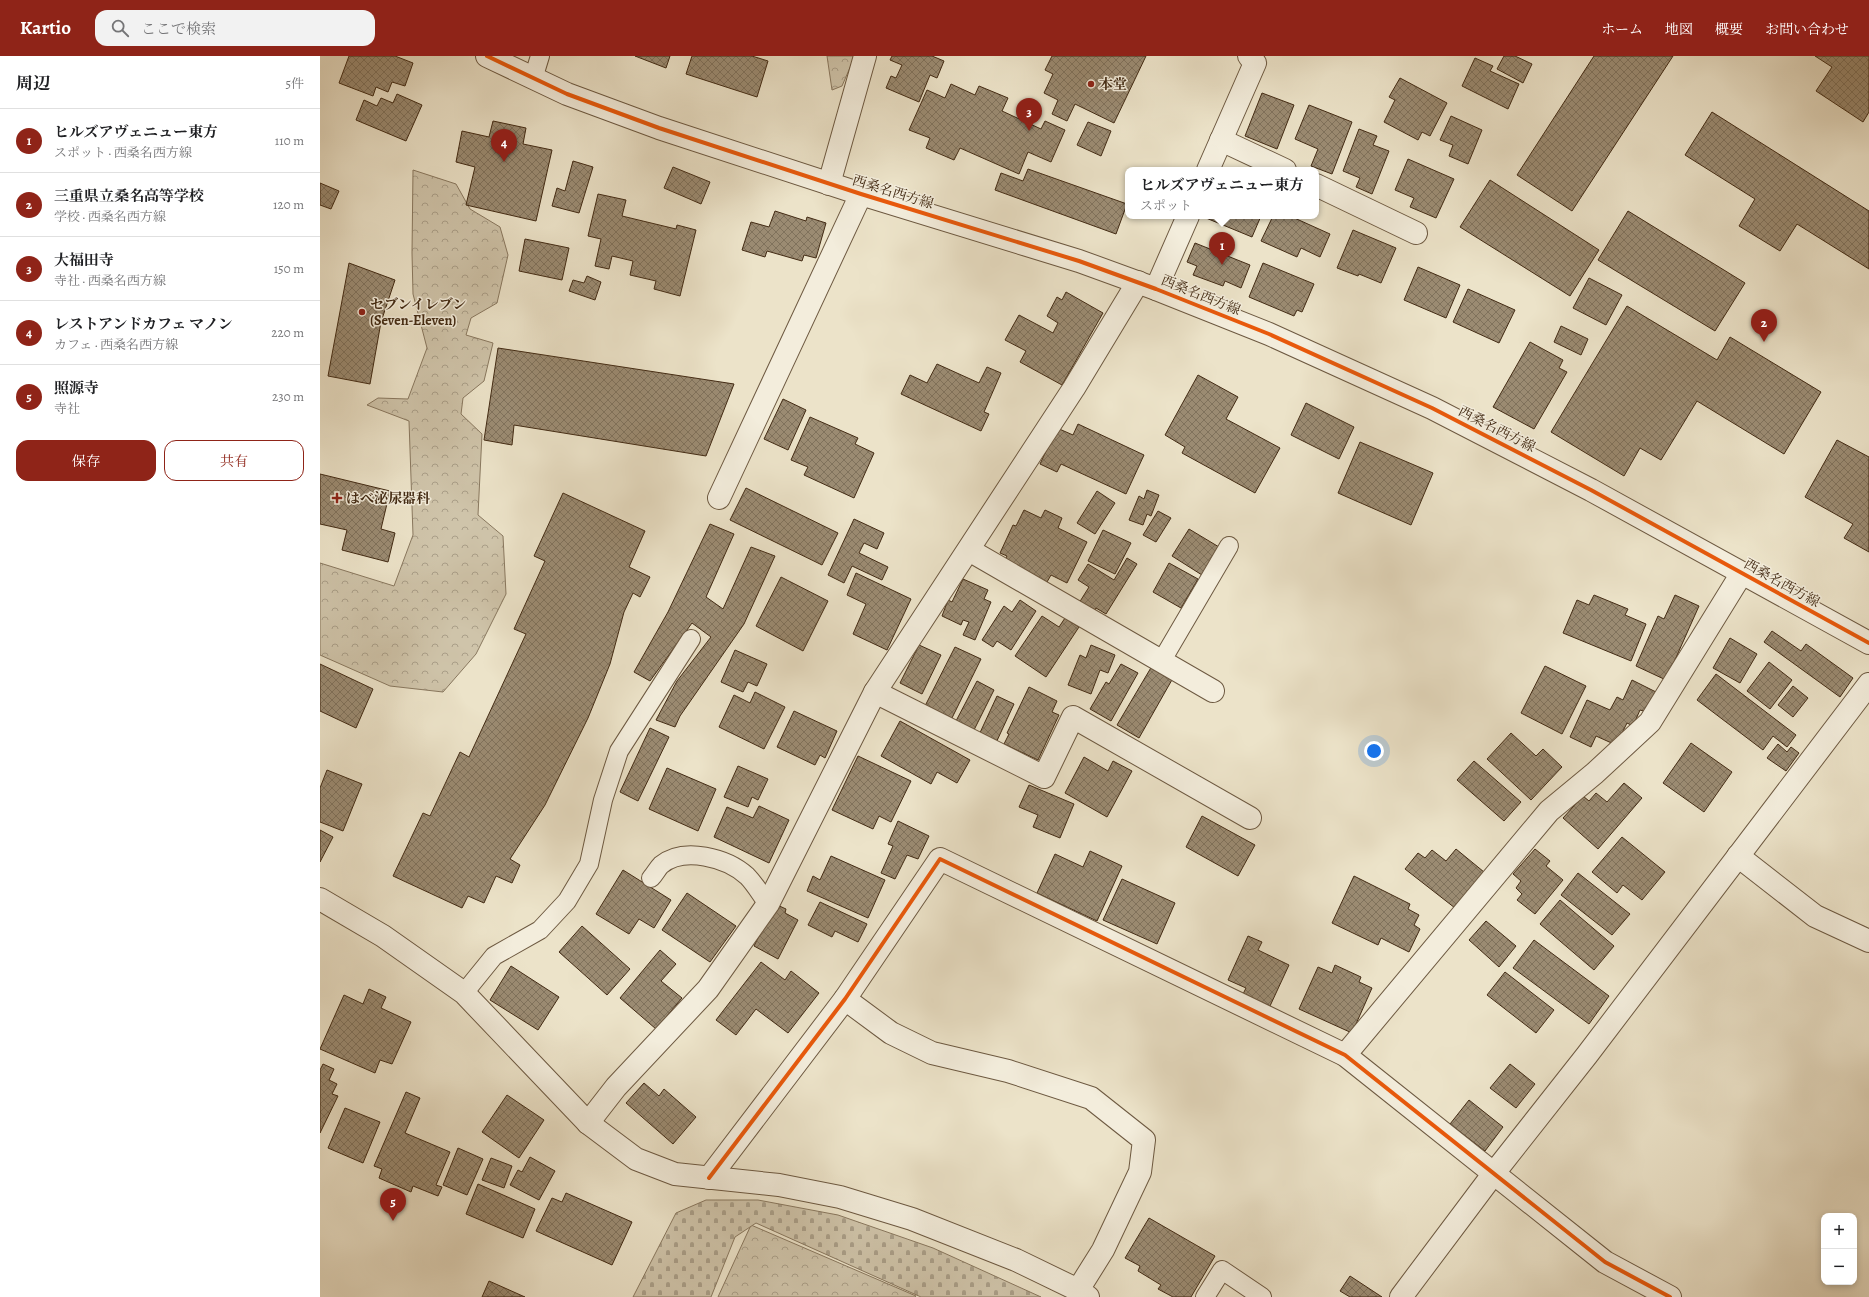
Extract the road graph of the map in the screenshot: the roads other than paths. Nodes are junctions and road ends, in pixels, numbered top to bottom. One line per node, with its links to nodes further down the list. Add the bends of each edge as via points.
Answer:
1 (487, 56): 5 (street, 西桑名西方線)
2 (540, 56): 5 (lane)
3 (865, 56): 9 (street)
4 (1249, 56): 6 (street, via 1256,63)
5 (532, 79): 9 (street, 西桑名西方線, via 659,128)
6 (1221, 140): 7 (street); 8 (street)
7 (1209, 167)
8 (1279, 167)
9 (829, 184): 11 (street, 西桑名西方線)
10 (1319, 186): 13 (street)
11 (861, 194): 14 (street, 西桑名西方線, via 1079,261); 15 (street)
12 (1186, 219): 14 (street)
13 (1416, 233)
14 (1147, 286): 17 (street, via 1074,388); 18 (street, 西桑名西方線, via 1269,334 1432,408 1591,490)
15 (719, 498)
16 (1229, 546): 21 (lane)
17 (969, 550): 21 (street); 24 (street)
18 (1742, 573): 20 (street, 西桑名西方線); 33 (street, via 1650,722 1549,811)
19 (691, 639): 31 (lane, via 619,751 603,800 589,864 567,902 540,930 494,956)
20 (1869, 643)
21 (1161, 662): 23 (street)
22 (1869, 684): 26 (street)
23 (1213, 691)
24 (875, 692): 25 (street, via 1044,777 1074,717); 29 (street)
25 (1250, 818)
26 (1738, 856): 30 (street, via 1815,916); 35 (street)
27 (652, 878): 29 (lane, via 661,865 680,856 701,855 726,863 747,876)
28 (320, 899): 31 (street, via 383,936)
29 (768, 904): 34 (street, via 708,989 616,1087)
30 (1869, 941)
31 (464, 993): 34 (street)
32 (845, 999): 33 (street, via 940,859); 36 (street); 37 (street, via 891,1033 932,1053 1008,1071 1091,1098 1144,1140 1140,1172)
33 (1345, 1055): 35 (street)
34 (588, 1123): 36 (street, via 636,1159 675,1174)
35 (1494, 1173): 40 (street); 41 (street, via 1605,1262)
36 (709, 1178): 37 (street, via 779,1185 840,1197 912,1219 1016,1260)
37 (1083, 1294)
38 (1205, 1297): 39 (lane, via 1222,1270)
39 (1262, 1297)
40 (1401, 1297)
41 (1670, 1297)

